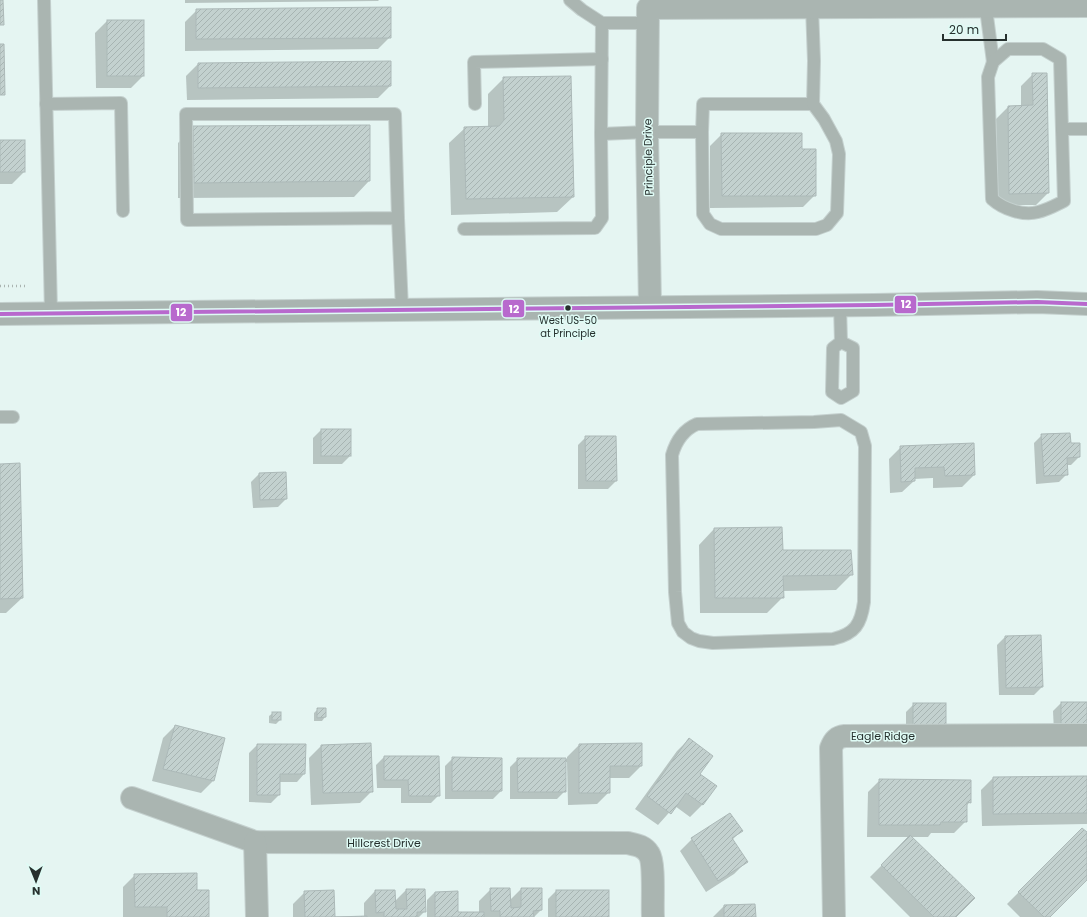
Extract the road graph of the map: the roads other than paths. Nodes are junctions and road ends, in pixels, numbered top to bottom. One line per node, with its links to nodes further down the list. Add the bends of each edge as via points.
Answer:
1 (44, 0): 11 (lane)
2 (570, 0): 8 (lane)
3 (985, 3): 5 (street); 6 (street); 10 (lane)
4 (706, 4): 6 (street); 7 (street)
5 (1087, 6)
6 (812, 7): 13 (lane)
7 (648, 16): 8 (lane); 16 (street, Principle Drive)
8 (602, 23): 9 (lane)
9 (602, 59): 12 (lane, via 474,62); 18 (lane)
10 (993, 62): 14 (lane, via 1008,49 1043,49 1060,59); 14 (lane, via 988,77 992,199 1000,206 1020,212 1038,212 1064,201)
11 (46, 104): 19 (lane, via 121,103); 26 (lane)
12 (475, 104)
13 (813, 104): 17 (lane, via 703,104); 17 (lane, via 836,141 839,154 837,212 827,225 816,229 721,229 710,224 703,214)
14 (1062, 129): 15 (lane)
15 (1087, 129)
16 (647, 132): 17 (lane); 18 (lane); 23 (street, Principle Drive)
17 (702, 132)
18 (601, 134): 21 (lane, via 602,218 595,228)
19 (122, 211)
20 (398, 218): 20 (lane, via 395,114 186,114 187,220); 25 (lane)
21 (464, 229)
22 (1087, 304): 24 (main road, via 1038,302)
23 (650, 306): 24 (main road); 25 (main road)
24 (840, 306): 28 (lane)
25 (402, 309): 26 (main road)
26 (51, 313): 27 (main road)
27 (0, 314)
28 (841, 342): 29 (lane, via 833,348 832,392); 29 (lane, via 853,348 853,391)
29 (841, 398): 32 (lane)
30 (0, 417): 31 (lane)
31 (12, 417)
32 (841, 420): 32 (lane, via 697,424 678,439 672,455 675,592 678,624 691,638 713,643 833,639 844,637 857,627 864,602 865,446 860,432)
33 (1087, 735): 38 (street, Eagle Ridge, via 839,737 831,748)
34 (132, 798): 35 (street, Hillcrest Drive)
35 (255, 842): 36 (street); 37 (street, Hillcrest Drive, via 628,843 642,846 652,860)
36 (256, 917)
37 (653, 917)
38 (834, 917)

